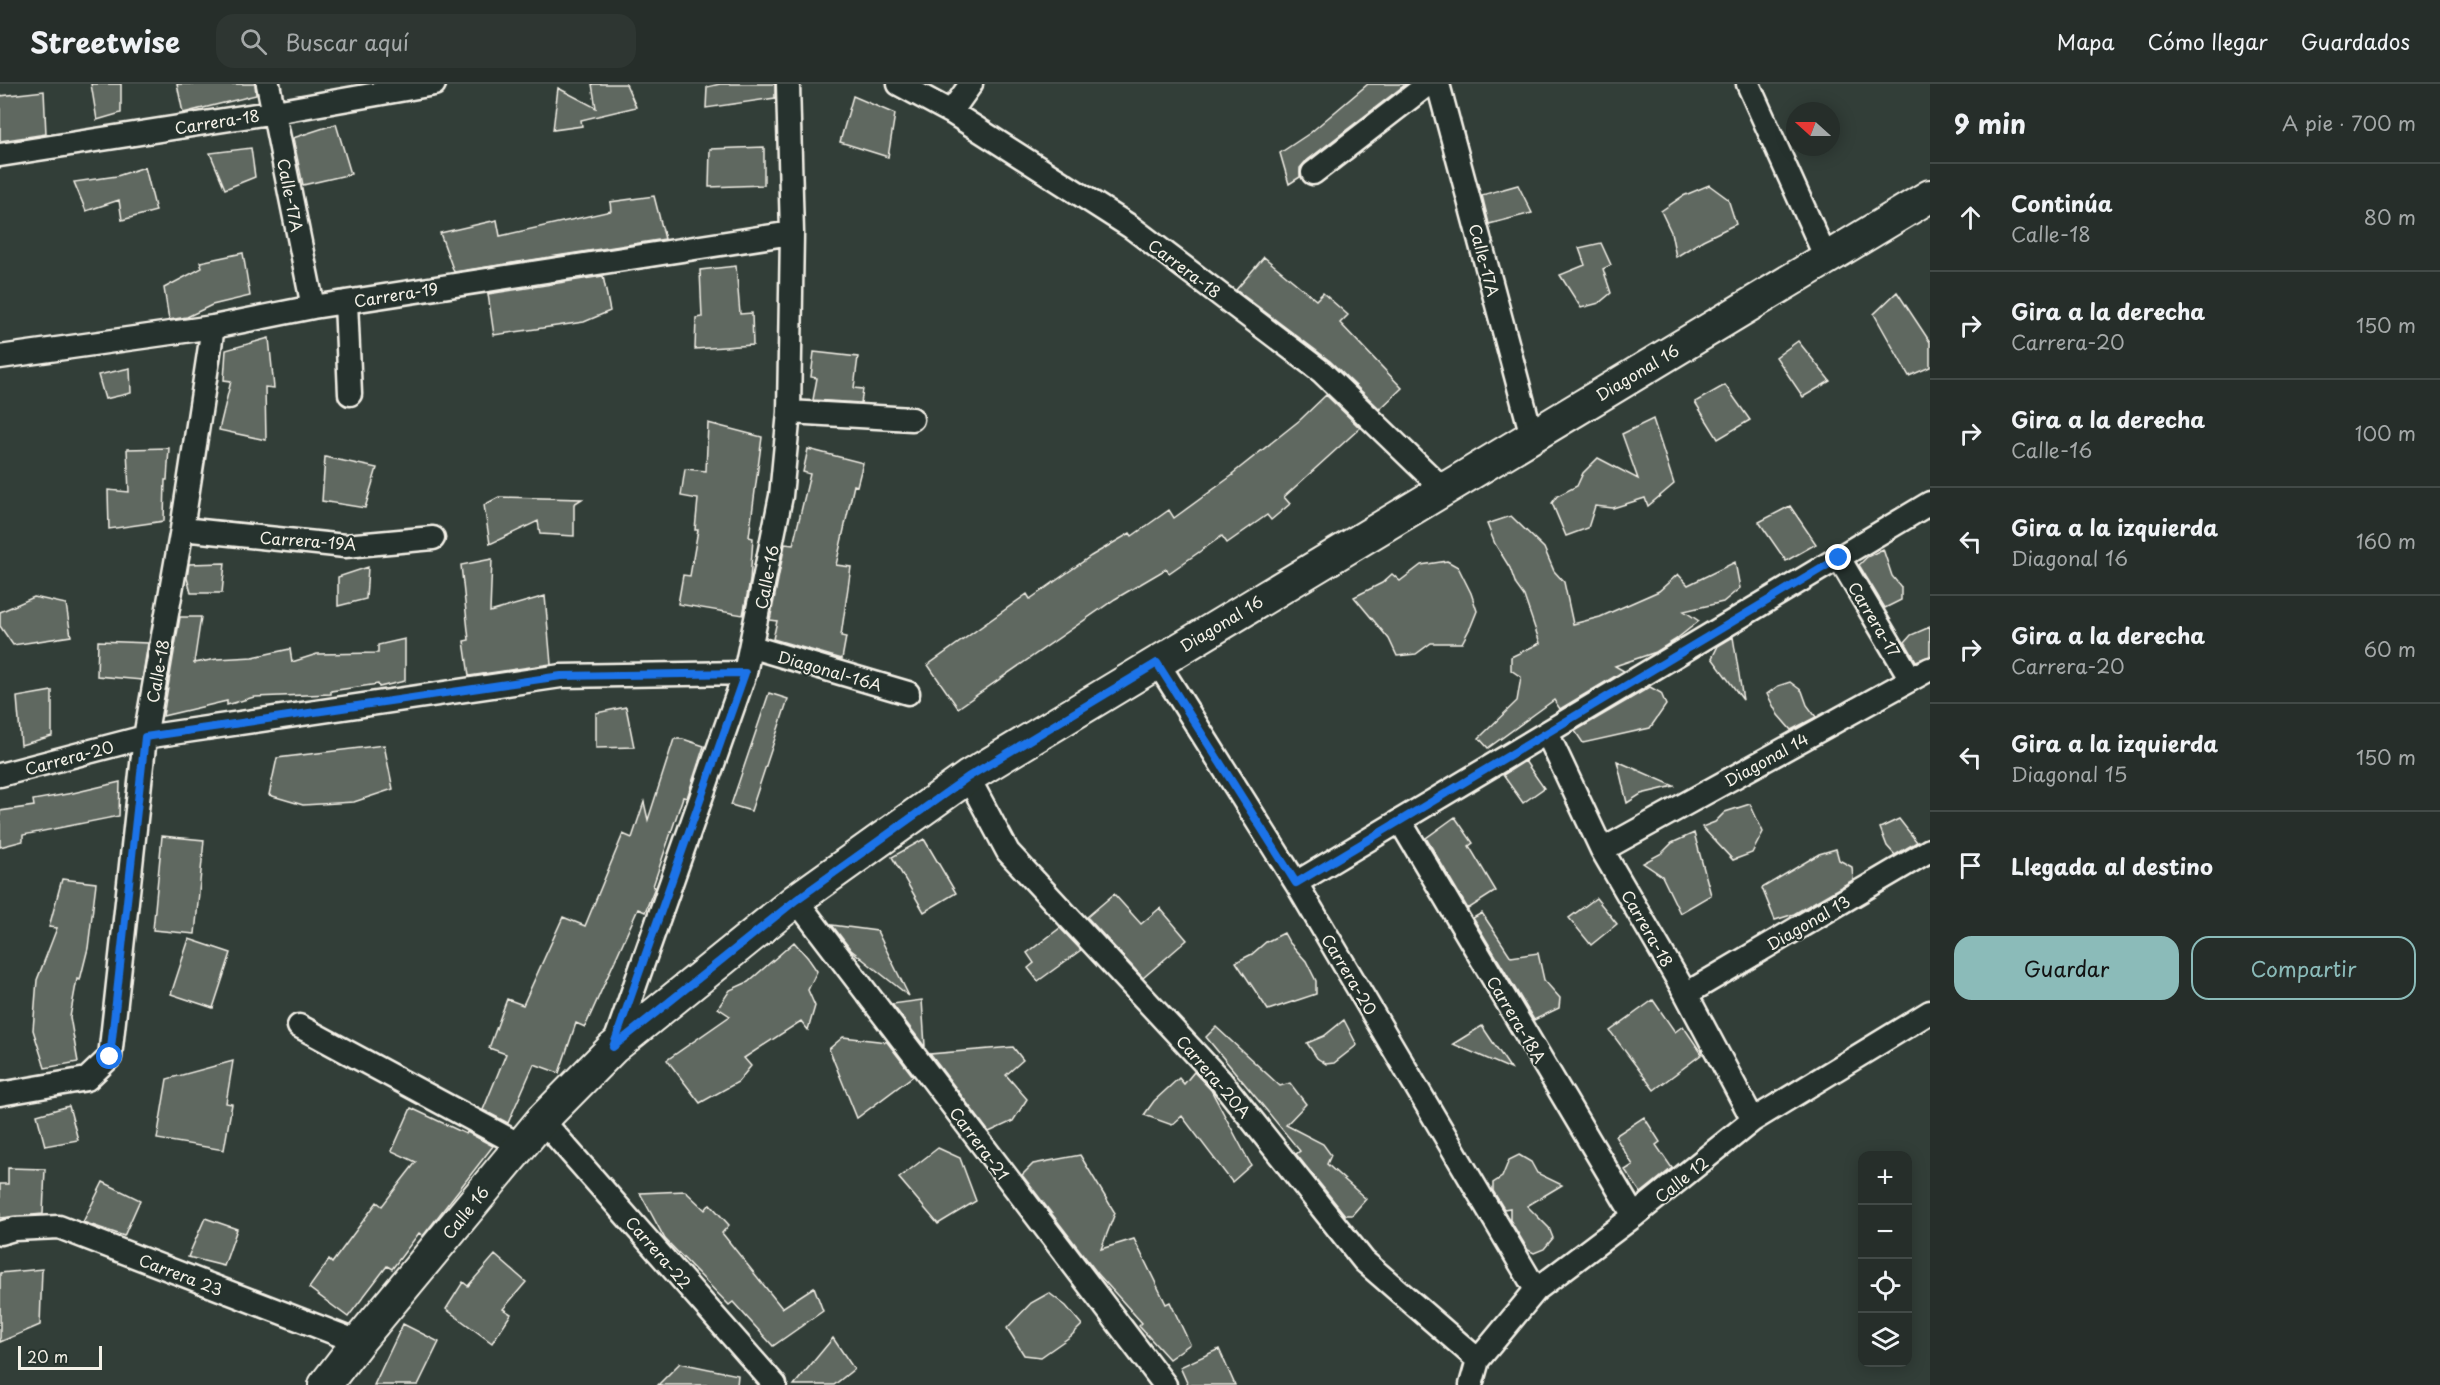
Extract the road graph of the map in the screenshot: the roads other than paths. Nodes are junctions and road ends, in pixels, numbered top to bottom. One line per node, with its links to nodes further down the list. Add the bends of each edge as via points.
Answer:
1 (268, 84): 8 (street, Calle-17A)
2 (434, 84): 8 (street, Carrera-18)
3 (788, 84): 13 (street, Calle-16)
4 (899, 84): 9 (street, Carrera-18)
5 (971, 84): 9 (street)
6 (1748, 84): 14 (street)
7 (1439, 85): 11 (street); 22 (street, Calle-17A)
8 (275, 112): 10 (street, Carrera-18); 16 (street, Calle-17A)
9 (951, 112): 23 (street, Carrera-18, via 1131,227 1322,372)
10 (0, 155)
11 (1314, 173)
12 (1930, 196): 14 (street, Diagonal 16)
13 (792, 233): 15 (street, Carrera-19); 20 (street, Calle-16)
14 (1826, 258): 22 (street, Diagonal 16)
15 (346, 302): 16 (street, Carrera-19); 19 (street)
16 (313, 307): 17 (street, Carrera-19)
17 (213, 327): 18 (street, Carrera-19); 25 (street, Calle-18)
18 (0, 357)
19 (350, 394)
20 (789, 412): 21 (street); 28 (street, Calle-16, via 781,496)
21 (912, 419)
22 (1532, 436): 23 (street, Diagonal 16)
23 (1443, 489): 29 (street, Diagonal 16)
24 (1930, 503): 27 (street)
25 (182, 529): 26 (street, Carrera-19A, via 345,546); 34 (street, Calle-18)
26 (433, 538)
27 (1839, 558): 31 (street, Carrera-17); 33 (street)
28 (752, 647): 30 (street, Calle-16); 32 (street, Diagonal-16A)
29 (1157, 663): 36 (street, Diagonal 16); 40 (street, Carrera-20)
30 (745, 673): 34 (street, Carrera-20, via 561,676); 45 (street, Calle-16)
31 (1920, 674): 38 (street, Diagonal 14)
32 (908, 693)
33 (1547, 733): 37 (street); 38 (street, Carrera-18)
34 (145, 737): 35 (street, Carrera-20); 46 (street, Calle-18, via 110,1057 87,1078)
35 (0, 775)
36 (968, 777): 41 (street, Diagonal 16); 54 (street, Carrera-20A, via 1008,852 1221,1081 1364,1261)
37 (1400, 821): 40 (street); 50 (street, Carrera-18A)
38 (1602, 849): 42 (street, Carrera-18)
39 (1930, 850): 42 (street, Diagonal 13)
40 (1296, 883): 52 (street, Carrera-20)
41 (796, 900): 45 (street, Diagonal 16); 57 (street, Carrera-21)
42 (1686, 994): 48 (street, Carrera-18)
43 (1930, 1012): 48 (street, Calle 12)
44 (298, 1026): 49 (street)
45 (613, 1047): 47 (street, Calle 16)
46 (0, 1094)
47 (542, 1120): 49 (street, Calle 16); 56 (street, Carrera-22)
48 (1753, 1120): 50 (street, Calle 12)
49 (520, 1146): 53 (street, Calle 16)
50 (1634, 1216): 52 (street, Calle 12)
51 (0, 1233): 53 (street, Carrera 23, via 59,1227)
52 (1536, 1290): 54 (street, Calle 12)
53 (358, 1342): 55 (street, Calle 16)
54 (1479, 1360): 58 (street, Calle 12)
55 (325, 1385)
56 (775, 1385)
57 (1165, 1385)
58 (1471, 1385)

